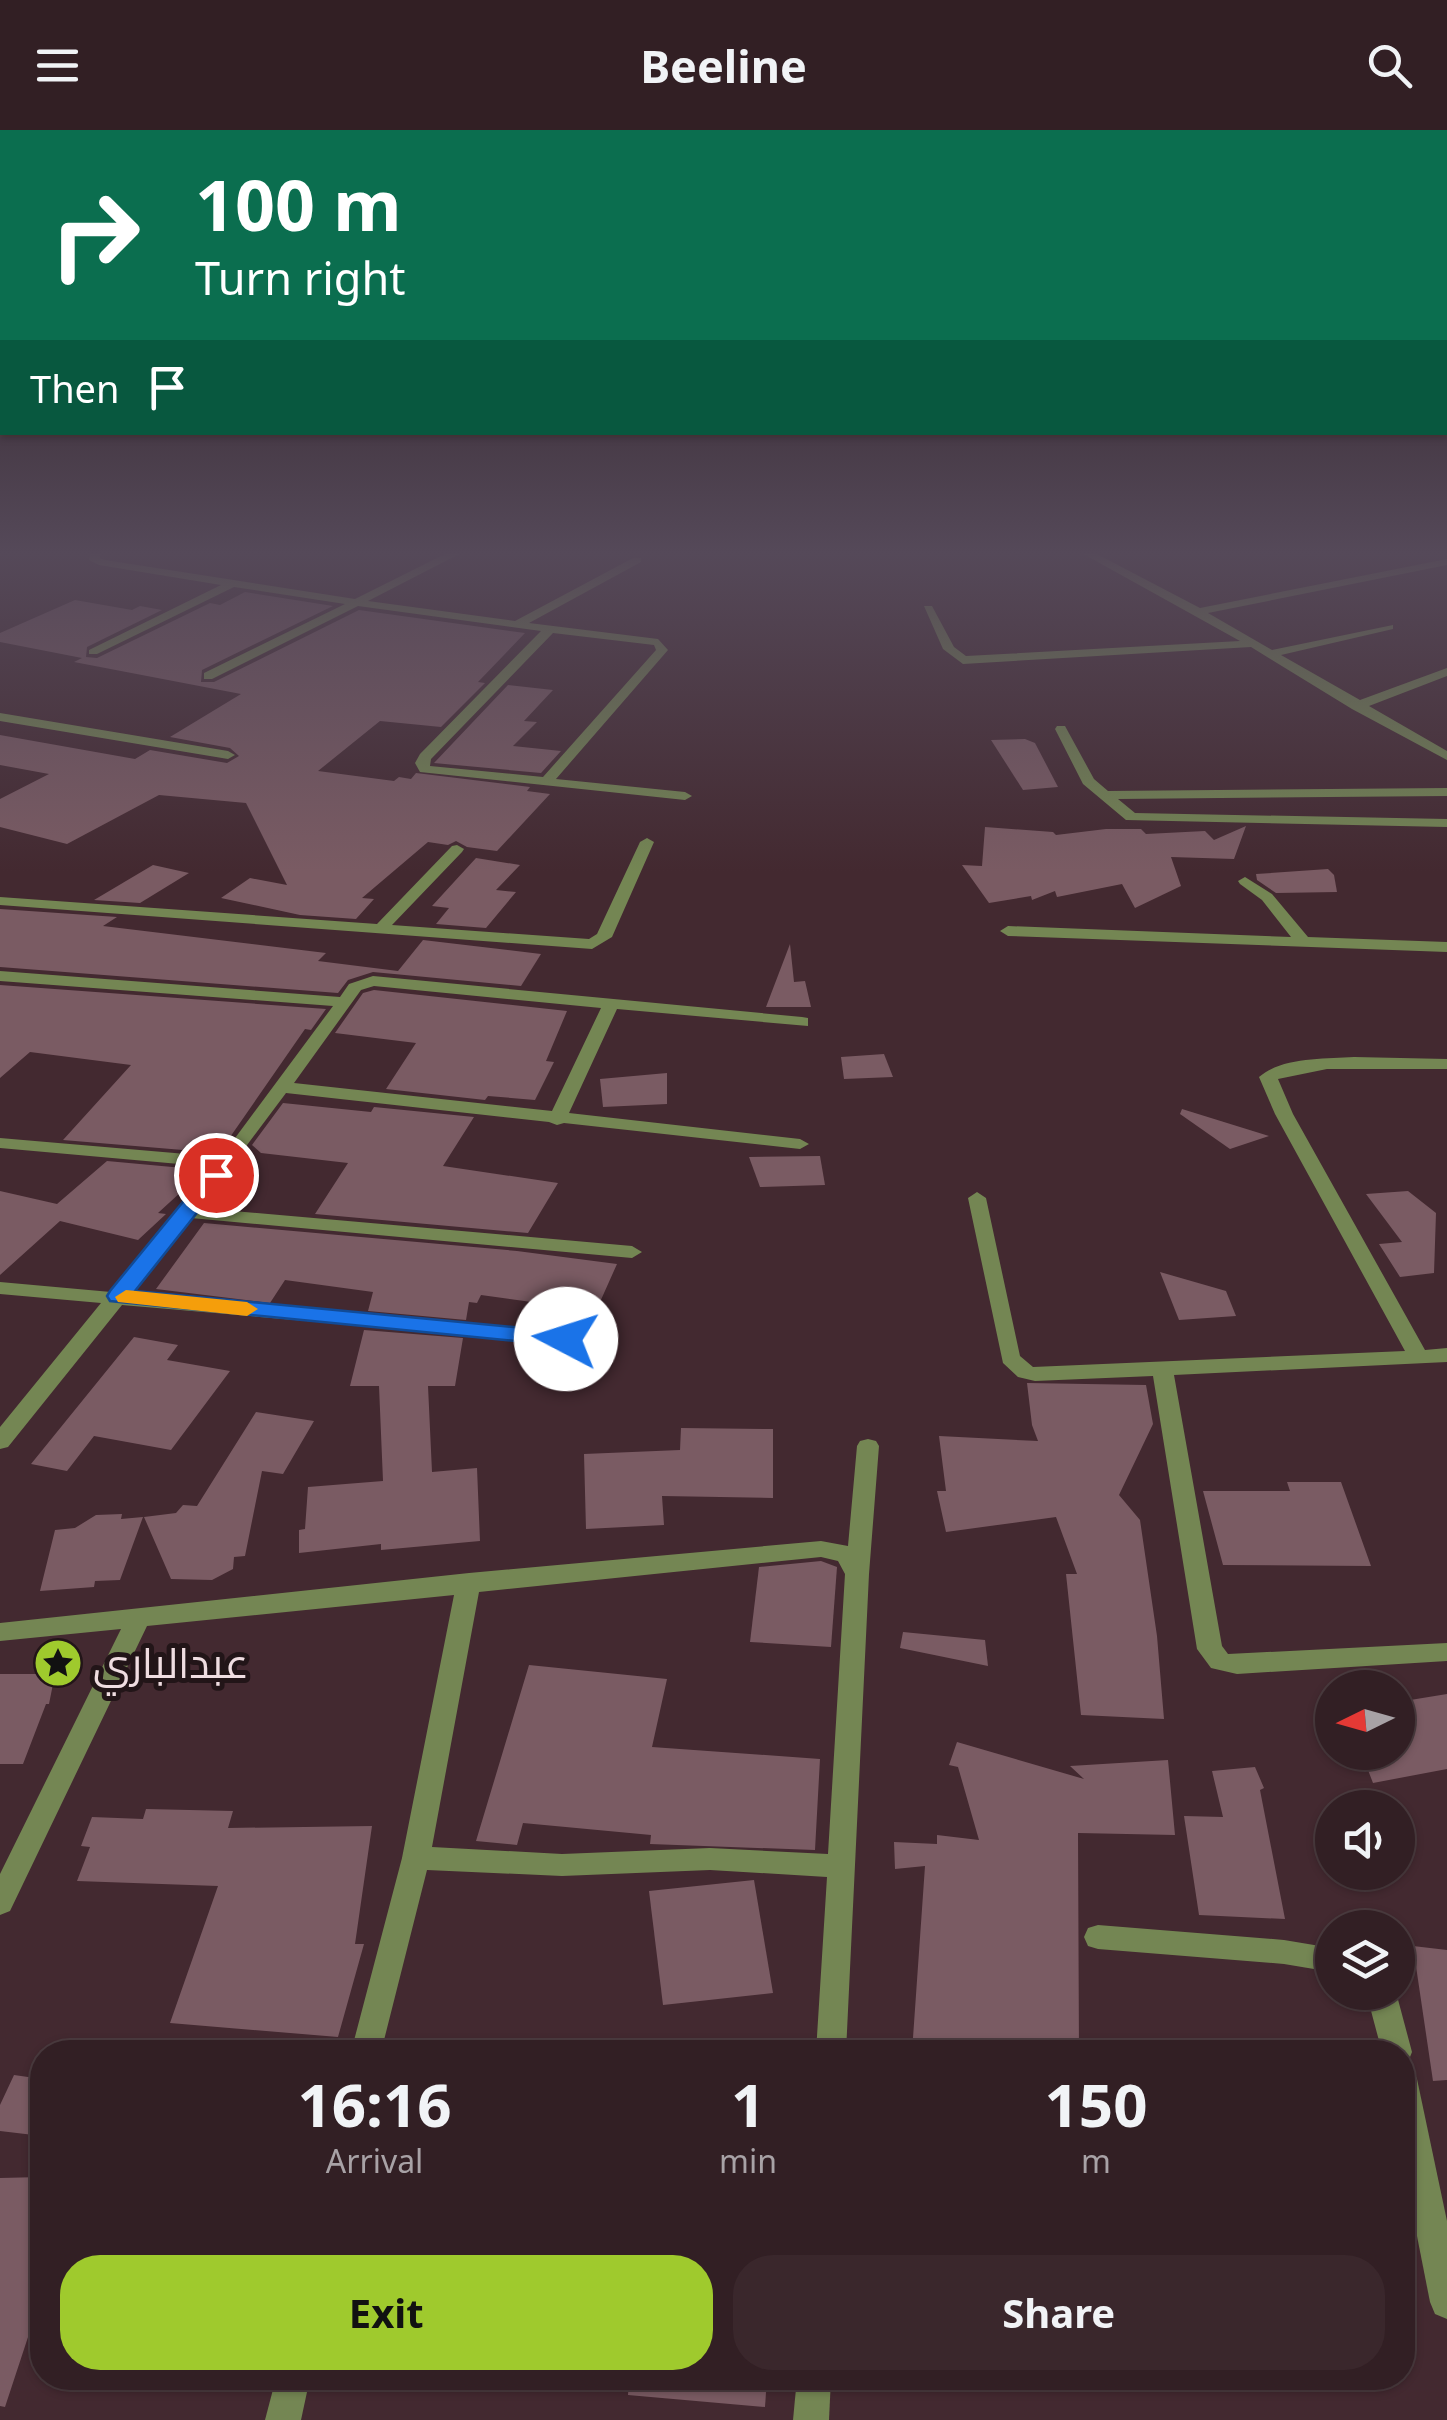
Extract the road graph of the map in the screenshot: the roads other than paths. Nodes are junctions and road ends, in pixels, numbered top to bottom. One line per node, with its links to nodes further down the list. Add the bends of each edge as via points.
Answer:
1 (245, 658): 8 (street)
2 (522, 658): 14 (street, via 422,763 438,772)
3 (653, 658): 14 (street)
4 (960, 658): 5 (street)
5 (1001, 658)
6 (1275, 658): 9 (street)
7 (1447, 672): 9 (street)
8 (208, 676)
9 (1356, 706): 13 (street)
10 (0, 717): 12 (street)
11 (1061, 730): 17 (street, via 1088,782)
12 (228, 755)
13 (1447, 756)
14 (547, 781): 16 (street)
15 (1447, 792): 17 (street)
16 (684, 796)
17 (1103, 796): 18 (street, via 1131,817)
18 (1447, 823)
19 (647, 842): 23 (street, via 604,936 592,944)
20 (456, 849): 23 (street)
21 (1245, 881): 25 (street)
22 (0, 900): 23 (street)
23 (380, 929)
24 (1008, 931): 25 (street)
25 (1303, 941): 26 (street)
26 (1447, 946)
27 (0, 976): 28 (street)
28 (345, 1002): 29 (street, via 355,987 373,981); 32 (street)
29 (611, 1004): 30 (street); 33 (street)
30 (802, 1022)
31 (1447, 1064): 44 (street, via 1332,1064 1268,1076)
32 (283, 1088): 33 (street); 36 (street)
33 (558, 1120): 35 (street)
34 (0, 1144): 36 (street)
35 (800, 1144)
36 (226, 1163): 38 (street)
37 (976, 1198): 45 (street, via 1010,1358 1018,1367 1036,1374)
38 (186, 1212): 39 (street); 41 (street)
39 (632, 1252)
40 (0, 1288): 41 (street)
41 (118, 1296): 42 (street); 46 (street)
42 (602, 1342)
43 (1447, 1355): 44 (street)
44 (1419, 1357): 45 (street)
45 (1162, 1369): 52 (street, via 1210,1649 1220,1661)
46 (0, 1442)
47 (868, 1446): 48 (street)
48 (858, 1574): 49 (street, via 846,1554 821,1548); 54 (street)
49 (469, 1582): 50 (street); 53 (street)
50 (139, 1617): 51 (street); 55 (street)
51 (0, 1632)
52 (1447, 1652)
53 (416, 1858): 54 (street); 59 (street)
54 (841, 1866): 60 (street)
55 (0, 1904)
56 (1098, 1936): 57 (street)
57 (1315, 1957)
58 (1386, 2010): 61 (street)
59 (369, 2040)
60 (832, 2040)
61 (1394, 2040)
62 (1415, 2143): 63 (street)
63 (1447, 2302)
64 (290, 2390): 66 (street)
65 (813, 2390): 67 (street)
66 (282, 2420)
67 (811, 2420)

